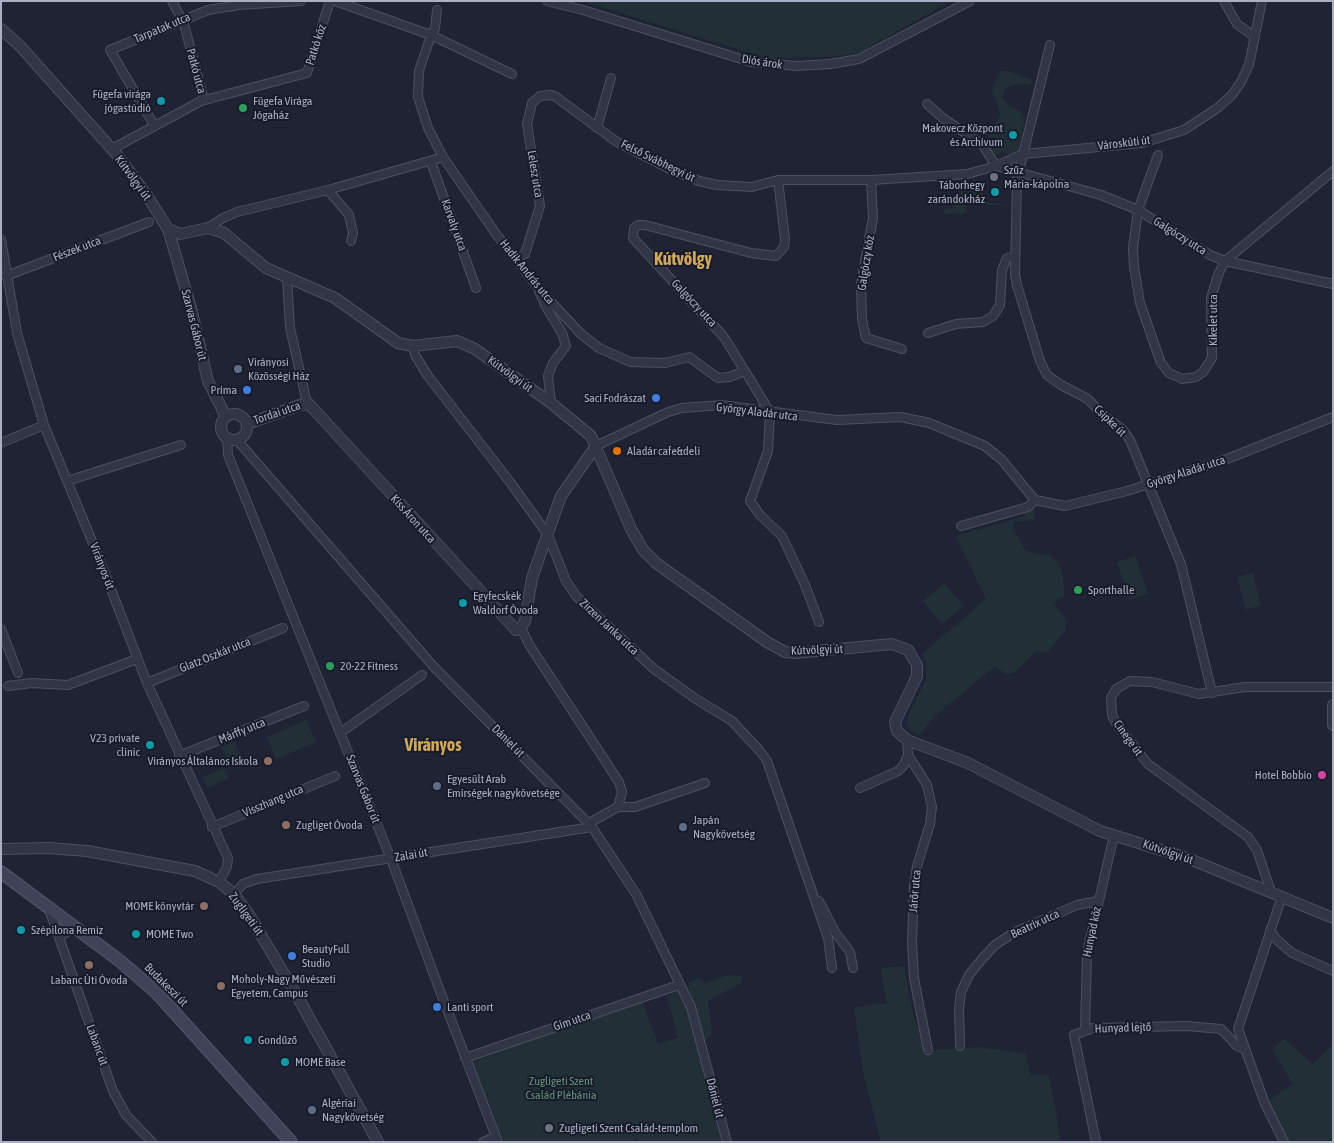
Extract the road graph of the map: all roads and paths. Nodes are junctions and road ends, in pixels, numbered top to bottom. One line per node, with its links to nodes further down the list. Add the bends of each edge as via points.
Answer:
1 (172, 1): 10 (street, Patkó utca)
2 (301, 1): 10 (street, Tarpatak utca, via 230,6)
3 (330, 1): 18 (street, Patkó köz, via 307,73)
4 (335, 1): 13 (street)
5 (547, 1): 6 (street, Diós árok, via 751,62 797,66 859,59)
6 (970, 1)
7 (1224, 1): 12 (street, via 1236,24)
8 (1262, 1): 12 (street, Városkúti út)
9 (437, 10): 13 (street, Hadik András utca)
10 (182, 19): 18 (street, Patkó utca); 20 (street, Tarpatak utca, via 110,50)
11 (1, 29): 22 (street, Kútvölgyi út)
12 (1255, 37): 23 (street, Városkúti út, via 1246,72 1231,96 1184,130 1142,143)
13 (430, 39): 15 (street); 25 (street, Hadik András utca, via 418,78 418,98)
14 (1050, 45): 23 (street, Csipke út)
15 (512, 74)
16 (611, 78): 21 (street)
17 (551, 95): 21 (street, Felső Svábhegyi út); 39 (street, Lelesz utca, via 535,98 527,116 540,206 524,254 518,258)
18 (204, 100): 20 (street, Patkó utca)
19 (927, 104): 27 (street, via 944,120 982,144)
20 (154, 125): 22 (street, Patkó utca)
21 (597, 128): 30 (street, Felső Svábhegyi út, via 640,154 699,181 752,186)
22 (112, 149): 36 (street, Kútvölgyi út)
23 (1023, 154): 27 (street, Városkúti út); 29 (street, Csipke út)
24 (1158, 155): 33 (street, Kikelet utca)
25 (443, 157): 26 (street); 39 (street, Hadik András utca)
26 (431, 162): 32 (street); 45 (street, Karvaly utca)
27 (996, 166): 29 (street, Galgóczy utca); 31 (street, via 967,174)
28 (1333, 171): 41 (street, Kikelet utca)
29 (1018, 172): 33 (street, Galgóczy utca, via 1101,195); 40 (street, Csipke út)
30 (778, 180): 31 (street); 50 (street, Galgóczy utca, via 785,239 784,247 776,256 751,253 645,225 638,225 632,232 637,244 724,337)
31 (871, 180): 49 (street, Galgóczy köz, via 872,218 861,284 862,319 866,338)
32 (328, 190): 35 (street, via 237,212); 38 (street, via 349,215)
33 (1138, 210): 41 (street, Galgóczy utca); 41 (street, Kikelet utca, via 1133,248 1140,303 1161,363 1176,377 1196,377 1212,358 1211,298)
34 (149, 222): 42 (street, Fészek utca)
35 (208, 228): 36 (street, via 180,234); 43 (street, Kútvölgyi út, via 224,233 266,268)
36 (168, 229): 55 (street, Szarvas Gábor út, via 208,381)
37 (1, 239): 42 (street, Virányos út)
38 (352, 242)
39 (515, 256): 46 (street, Hadik András utca)
40 (1015, 256): 47 (street, via 1007,258 1002,270 1000,305 993,316 983,322 956,324); 63 (street, Csipke út, via 1017,285 1044,370 1053,380 1088,399 1122,429 1130,440)
41 (1225, 261): 44 (street, Galgóczy utca)
42 (6, 276): 57 (street, Virányos út, via 17,333)
43 (287, 279): 48 (street, Kútvölgyi út, via 334,298 398,343); 51 (street, via 290,328)
44 (1333, 284)
45 (476, 288)
46 (539, 289): 50 (street, Hadik András utca, via 581,334 610,354 630,362 665,363 689,357 718,378); 52 (street, via 566,346 548,376)
47 (928, 333)
48 (413, 346): 52 (street, Kútvölgyi út, via 450,341 463,343 475,348); 66 (street, Zirzen Janka utca, via 428,376)
49 (902, 350)
50 (745, 371): 53 (street, Galgóczy utca)
51 (307, 403): 56 (street, Tordai utca); 69 (street, Kiss Áron utca, via 513,629)
52 (551, 403): 61 (street, Kútvölgyi út, via 591,436)
53 (770, 412): 61 (street, György Aladár utca, via 721,406 682,408); 64 (street, György Aladár utca, via 837,420 902,417 929,423 974,440 992,451); 67 (street, via 768,452 750,501 782,536)
54 (1333, 416): 63 (street, György Aladár utca, via 1227,459)
55 (226, 417): 56 (street, via 239,415); 58 (street, via 222,427)
56 (247, 424): 58 (street, via 245,434)
57 (44, 425): 59 (street); 62 (street, Virányos út)
58 (232, 439): 82 (street, Szarvas Gábor út, via 228,455); 90 (street, Dániel út, via 434,667)
59 (1, 443)
60 (181, 445): 62 (street)
61 (596, 446): 66 (street, György Aladár utca, via 561,496); 83 (street, Kútvölgyi út, via 643,550 662,569 776,648 804,654 892,644 908,650 917,665 917,676 895,722 897,731)
62 (67, 481): 71 (street, Virányos út)
63 (1148, 484): 64 (street, György Aladár utca, via 1065,506); 78 (street, Csipke út, via 1181,564)
64 (1035, 500): 65 (street, via 1022,510)
65 (961, 526)
66 (548, 535): 69 (street, György Aladár utca, via 532,578); 97 (street, Zirzen Janka utca, via 566,581 584,605 667,679 732,721 760,751)
67 (819, 622)
68 (283, 628): 75 (street, Glatz Oszkár utca)
69 (521, 628): 89 (street, via 618,782 622,792)
70 (1, 630): 72 (street)
71 (137, 659): 74 (street, via 68,685); 75 (street, Virányos út)
72 (18, 672): 74 (street); 76 (street, via 13,683)
73 (422, 675): 82 (street)
74 (32, 683): 76 (street)
75 (147, 683): 85 (street, Virányos út)
76 (4, 687)
77 (1333, 688): 78 (street, Cinege út, via 1245,687)
78 (1212, 692): 98 (street, Cinege út, via 1199,694 1152,682 1130,681 1112,695 1112,715 1148,764 1248,837 1257,850)
79 (1333, 705): 81 (street)
80 (304, 706): 85 (street, Márffy utca)
81 (1333, 725)
82 (340, 733): 94 (street, Szarvas Gábor út)
83 (907, 740): 84 (street, Járőr utca); 92 (street, Kútvölgyi út, via 968,763 1084,823)
84 (908, 755): 88 (street, via 898,770); 114 (street, Járőr utca, via 927,785 932,807 914,886 912,943 914,978)
85 (179, 756): 91 (street, Virányos út)
86 (335, 776): 91 (street, Visszhang utca)
87 (705, 783): 89 (street, Zalai út, via 635,807 626,809)
88 (860, 788)
89 (618, 806): 90 (street, Zalai út)
90 (591, 825): 94 (street, Zalai út); 110 (street, Dániel út, via 636,894)
91 (212, 827): 96 (street, Virányos út, via 228,858)
92 (1114, 835): 98 (street, Kútvölgyi út, via 1162,849); 101 (street, Hunyad köz)
93 (2, 850): 96 (street, Zugligeti út, via 48,848 87,851 195,871)
94 (391, 859): 99 (street, Zalai út, via 250,881); 115 (street, Szarvas Gábor út)
95 (1, 872): 102 (main road, Budakeszi út)
96 (219, 882): 99 (street, Zugligeti út)
97 (812, 890): 107 (street, Zirzen Janka utca, via 828,938); 108 (street, Zirzen Janka utca, via 850,952)
98 (1271, 892): 100 (street, Kútvölgyi út)
99 (234, 894): 119 (street, Zugligeti út, via 296,994)
100 (1282, 896): 103 (street, Kútvölgyi út); 105 (street)
101 (1098, 901): 111 (street, Hunyad köz, via 1087,953); 112 (street, Beatrix utca, via 1077,905 1015,932 995,945 969,975 962,992 958,1009)
102 (48, 907): 104 (main road, Budakeszi út); 106 (street, Labanc út)
103 (1333, 918)
104 (75, 927): 106 (street); 118 (main road, Budakeszi út, via 120,960 157,993)
105 (1270, 930): 109 (street, via 1292,953); 113 (street, via 1239,1024)
106 (59, 937): 117 (street, Labanc út, via 113,1091 126,1115)
107 (832, 968)
108 (853, 968)
109 (1333, 970)
110 (679, 985): 115 (street, Gím utca); 121 (street, Dániel út, via 694,1016)
111 (1085, 1030): 113 (street, Hunyad lejtő, via 1150,1026 1221,1029 1237,1046); 122 (street, Hunyad lejtő, via 1074,1035)
112 (960, 1046)
113 (1244, 1048): 123 (street, via 1265,1104)
114 (928, 1050)
115 (466, 1058): 116 (street, Szarvas Gábor út)
116 (497, 1139): 120 (street)
117 (152, 1142)
118 (291, 1142)
119 (378, 1142)
120 (483, 1142)
121 (727, 1142)
122 (1096, 1142)
123 (1284, 1142)

